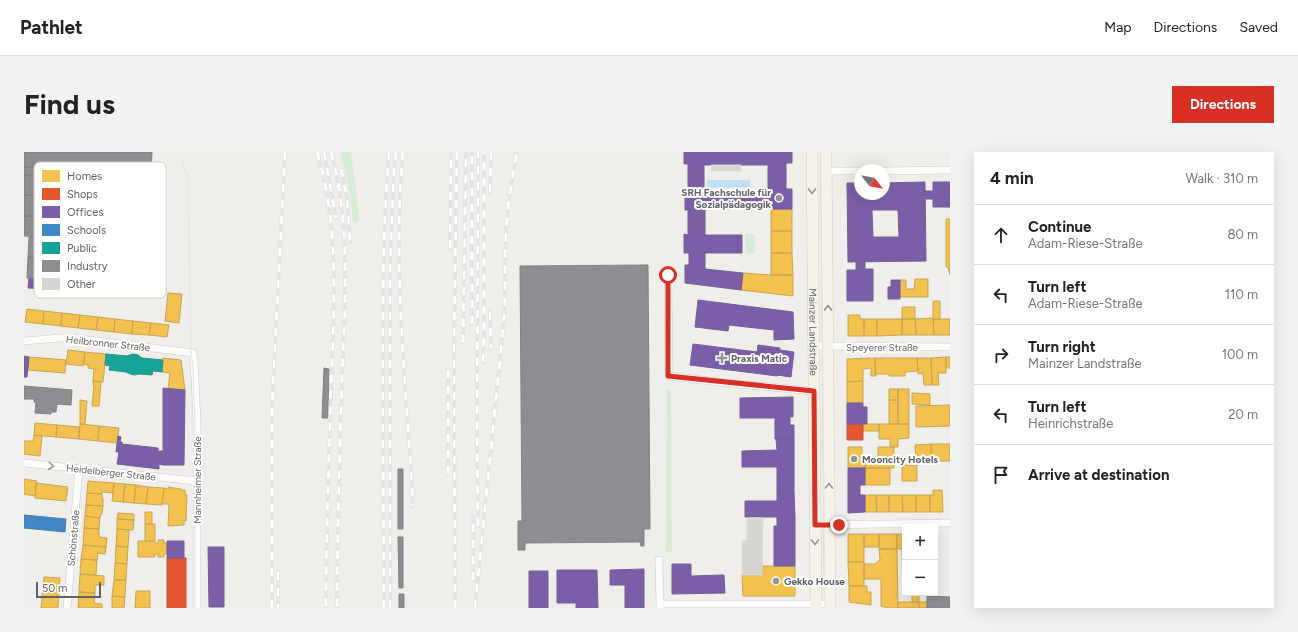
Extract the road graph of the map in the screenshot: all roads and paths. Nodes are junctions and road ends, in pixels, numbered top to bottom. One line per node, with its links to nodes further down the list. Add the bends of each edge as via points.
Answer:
1 (812, 152): 9 (main road, Mainzer Landstraße, one-way to 9)
2 (826, 152): 4 (main road, Mainzer Landstraße)
3 (950, 170): 6 (street)
4 (827, 171): 5 (street); 10 (main road, Mainzer Landstraße, one-way to 4)
5 (854, 171)
6 (890, 171)
7 (668, 275): 13 (street, via 668,376)
8 (24, 341): 12 (street, Heilbronner Straße, via 72,338)
9 (814, 346): 10 (street, Speyerer Straße); 13 (main road, Mainzer Landstraße)
10 (828, 347): 11 (street, Speyerer Straße); 19 (main road, Mainzer Landstraße, one-way to 10)
11 (950, 347)
12 (193, 353): 16 (street, Mannheimer Straße)
13 (814, 391): 18 (main road, Mainzer Landstraße)
14 (24, 463): 15 (street, Heidelberger Straße, one-way to 15)
15 (79, 469): 16 (street, Heidelberger Straße); 24 (street, Schönstraße)
16 (197, 481): 25 (street, Mannheimer Straße)
17 (950, 523): 19 (street)
18 (815, 525): 19 (street); 22 (main road, Mainzer Landstraße, one-way to 22)
19 (830, 525): 23 (main road, Mainzer Landstraße)
20 (660, 560): 21 (street)
21 (660, 606): 22 (street)
22 (816, 606): 23 (street)
23 (830, 606)
24 (67, 608)
25 (197, 608)

